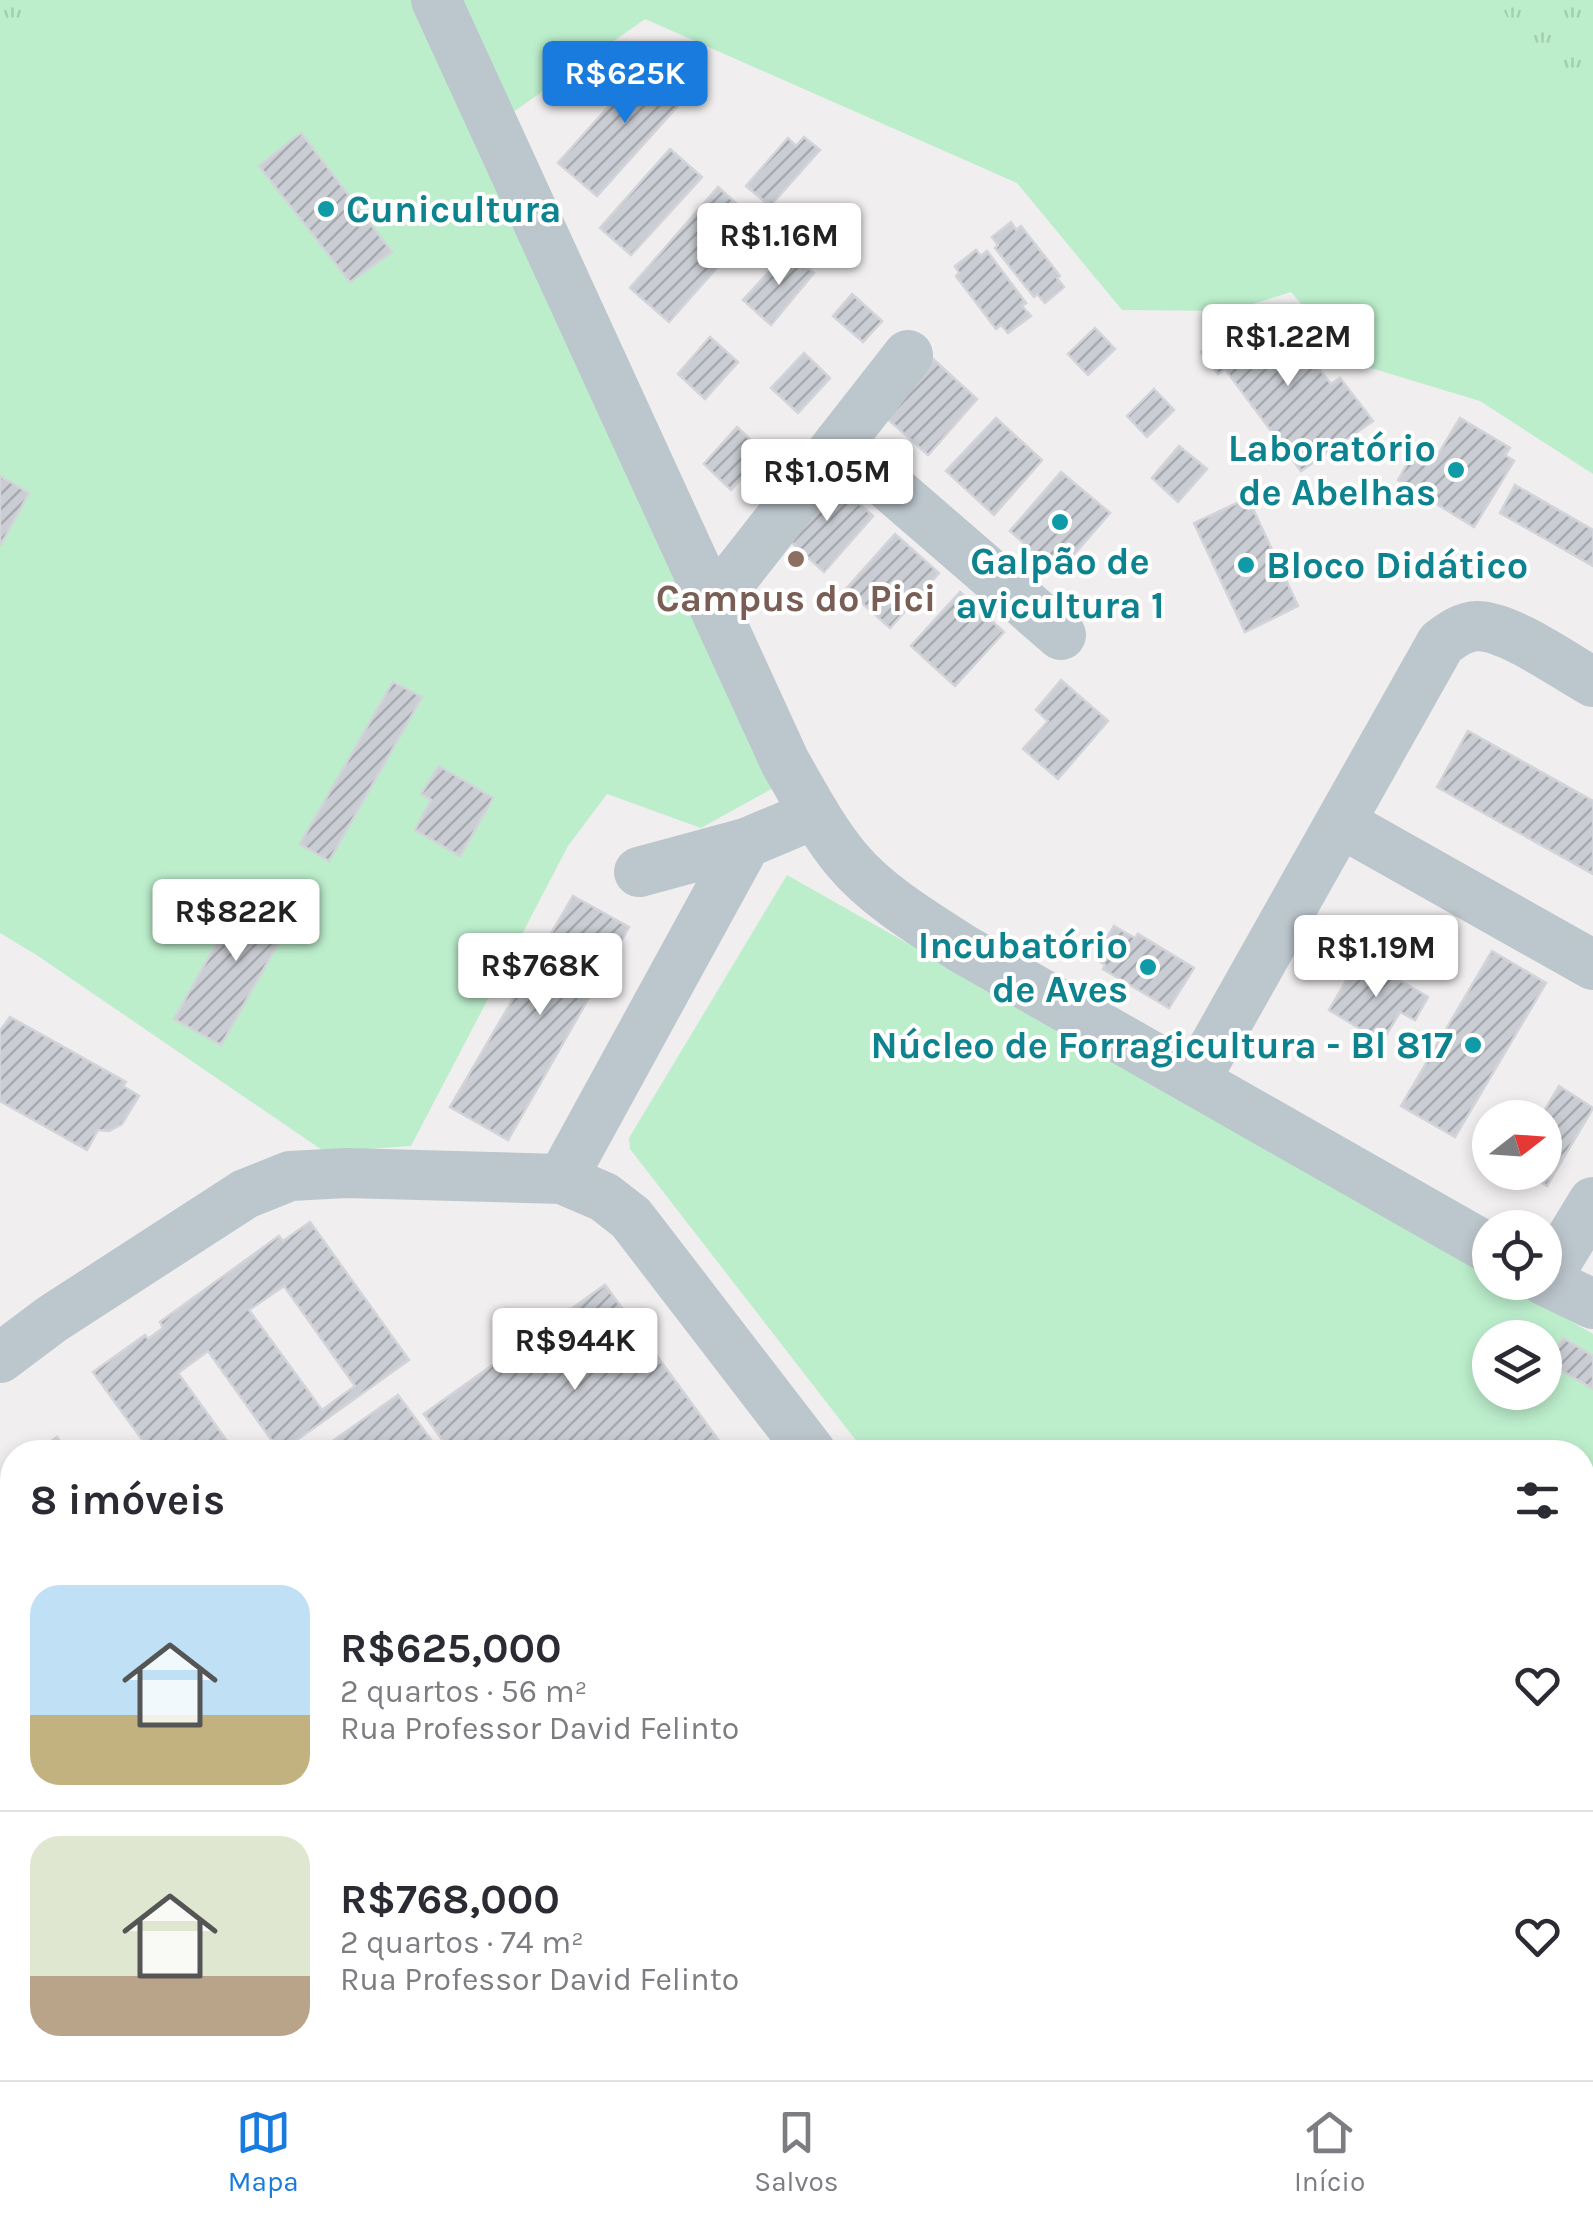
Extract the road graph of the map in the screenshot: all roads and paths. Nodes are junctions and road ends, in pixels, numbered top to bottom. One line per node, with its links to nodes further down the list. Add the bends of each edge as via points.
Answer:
1 (436, 0): 4 (street)
2 (908, 355): 3 (street)
3 (839, 444): 4 (street); 5 (street)
4 (713, 604): 7 (street)
5 (1061, 635)
6 (1593, 682): 8 (street, via 1504,632 1460,630 1441,643)
7 (815, 814): 9 (street); 12 (street, via 848,862 901,909)
8 (1341, 823): 11 (street); 12 (street)
9 (746, 843): 10 (street); 13 (street)
10 (639, 872)
11 (1591, 959)
12 (1195, 1080): 15 (street)
13 (562, 1179): 19 (street, via 290,1176 245,1194); 20 (street, via 604,1197 630,1218)
14 (1593, 1202): 16 (street)
15 (1472, 1239)
16 (1562, 1253)
17 (1562, 1289): 18 (street)
18 (1593, 1304)
19 (0, 1358)
20 (802, 1440)

